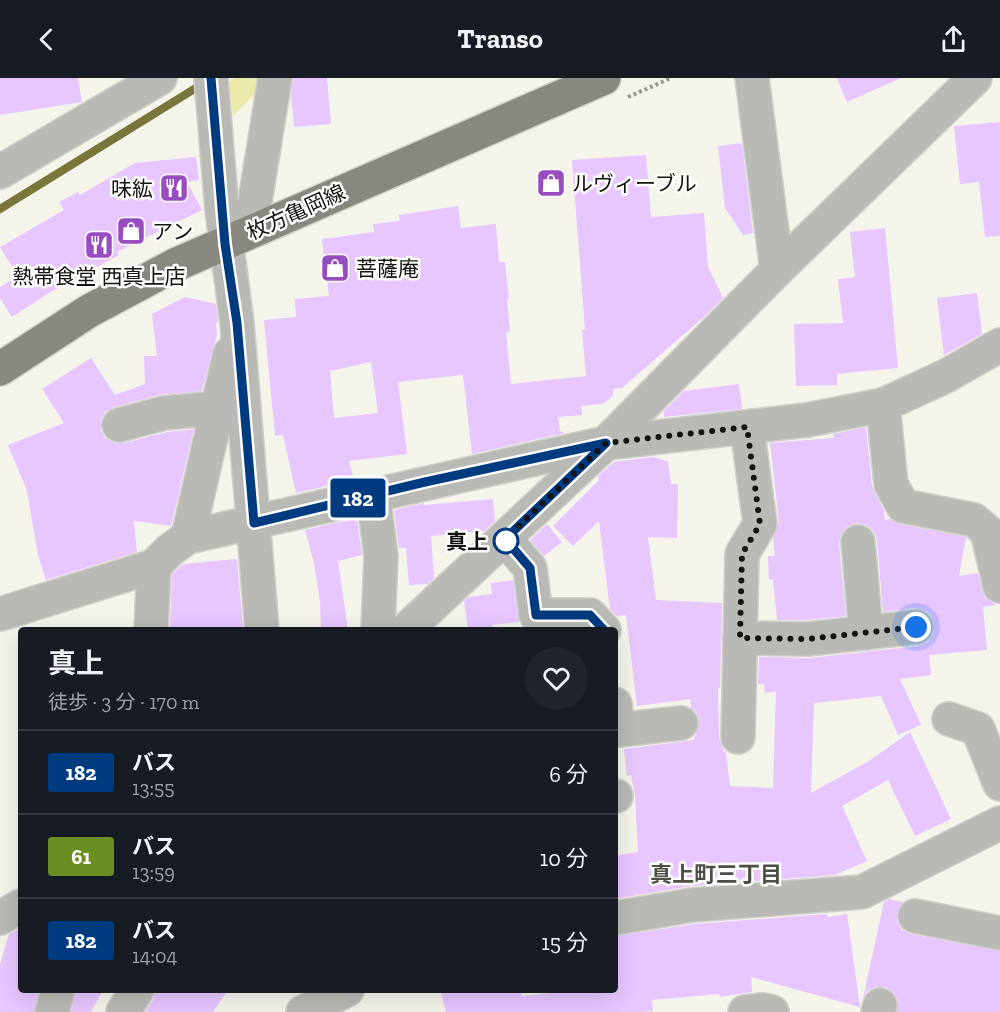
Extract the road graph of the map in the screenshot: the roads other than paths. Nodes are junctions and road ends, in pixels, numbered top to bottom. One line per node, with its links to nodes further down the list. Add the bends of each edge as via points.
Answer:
1 (160, 78): 7 (street)
2 (211, 78): 8 (street)
3 (275, 78): 8 (street)
4 (604, 78): 8 (main road, 枚方亀岡線)
5 (752, 78): 9 (street)
6 (975, 78): 9 (street)
7 (0, 172)
8 (237, 238): 10 (street); 12 (main road, 枚方亀岡線, via 175,265 89,311)
9 (777, 270): 17 (street)
10 (237, 323): 14 (street); 19 (street)
11 (1000, 345): 13 (street)
12 (0, 369)
13 (883, 405): 16 (street); 24 (street, via 891,484 903,506 974,520 987,531)
14 (218, 408): 15 (street, via 164,412); 20 (street)
15 (119, 425)
16 (747, 427): 17 (street); 33 (street, via 760,524 742,554)
17 (606, 443): 18 (street); 21 (street)
18 (373, 494): 19 (street); 28 (street, via 381,556)
19 (254, 523): 20 (street); 27 (street)
20 (188, 537): 23 (street)
21 (505, 539): 29 (street); 30 (street, via 530,568 536,615 590,615)
22 (858, 542): 32 (street)
23 (154, 566): 25 (street); 26 (street)
24 (1000, 586)
25 (0, 614)
26 (151, 627)
27 (262, 627)
28 (378, 627)
29 (409, 627)
30 (601, 627)
31 (916, 627): 32 (street)
32 (866, 633): 33 (street, via 808,639)
33 (740, 638): 37 (street)
34 (949, 719): 38 (street, via 978,729)
35 (681, 723): 36 (street)
36 (618, 730)
37 (738, 737)
38 (1000, 784)
39 (1000, 823): 42 (street, via 862,892 692,905)
40 (18, 908): 43 (street)
41 (915, 916): 44 (street)
42 (618, 917)
43 (0, 918)
44 (1000, 933)
45 (57, 993): 49 (street)
46 (135, 993): 50 (street)
47 (342, 993): 51 (street)
48 (350, 993): 52 (street)
49 (52, 1012)
50 (123, 1012)
51 (303, 1012)
52 (359, 1012)

